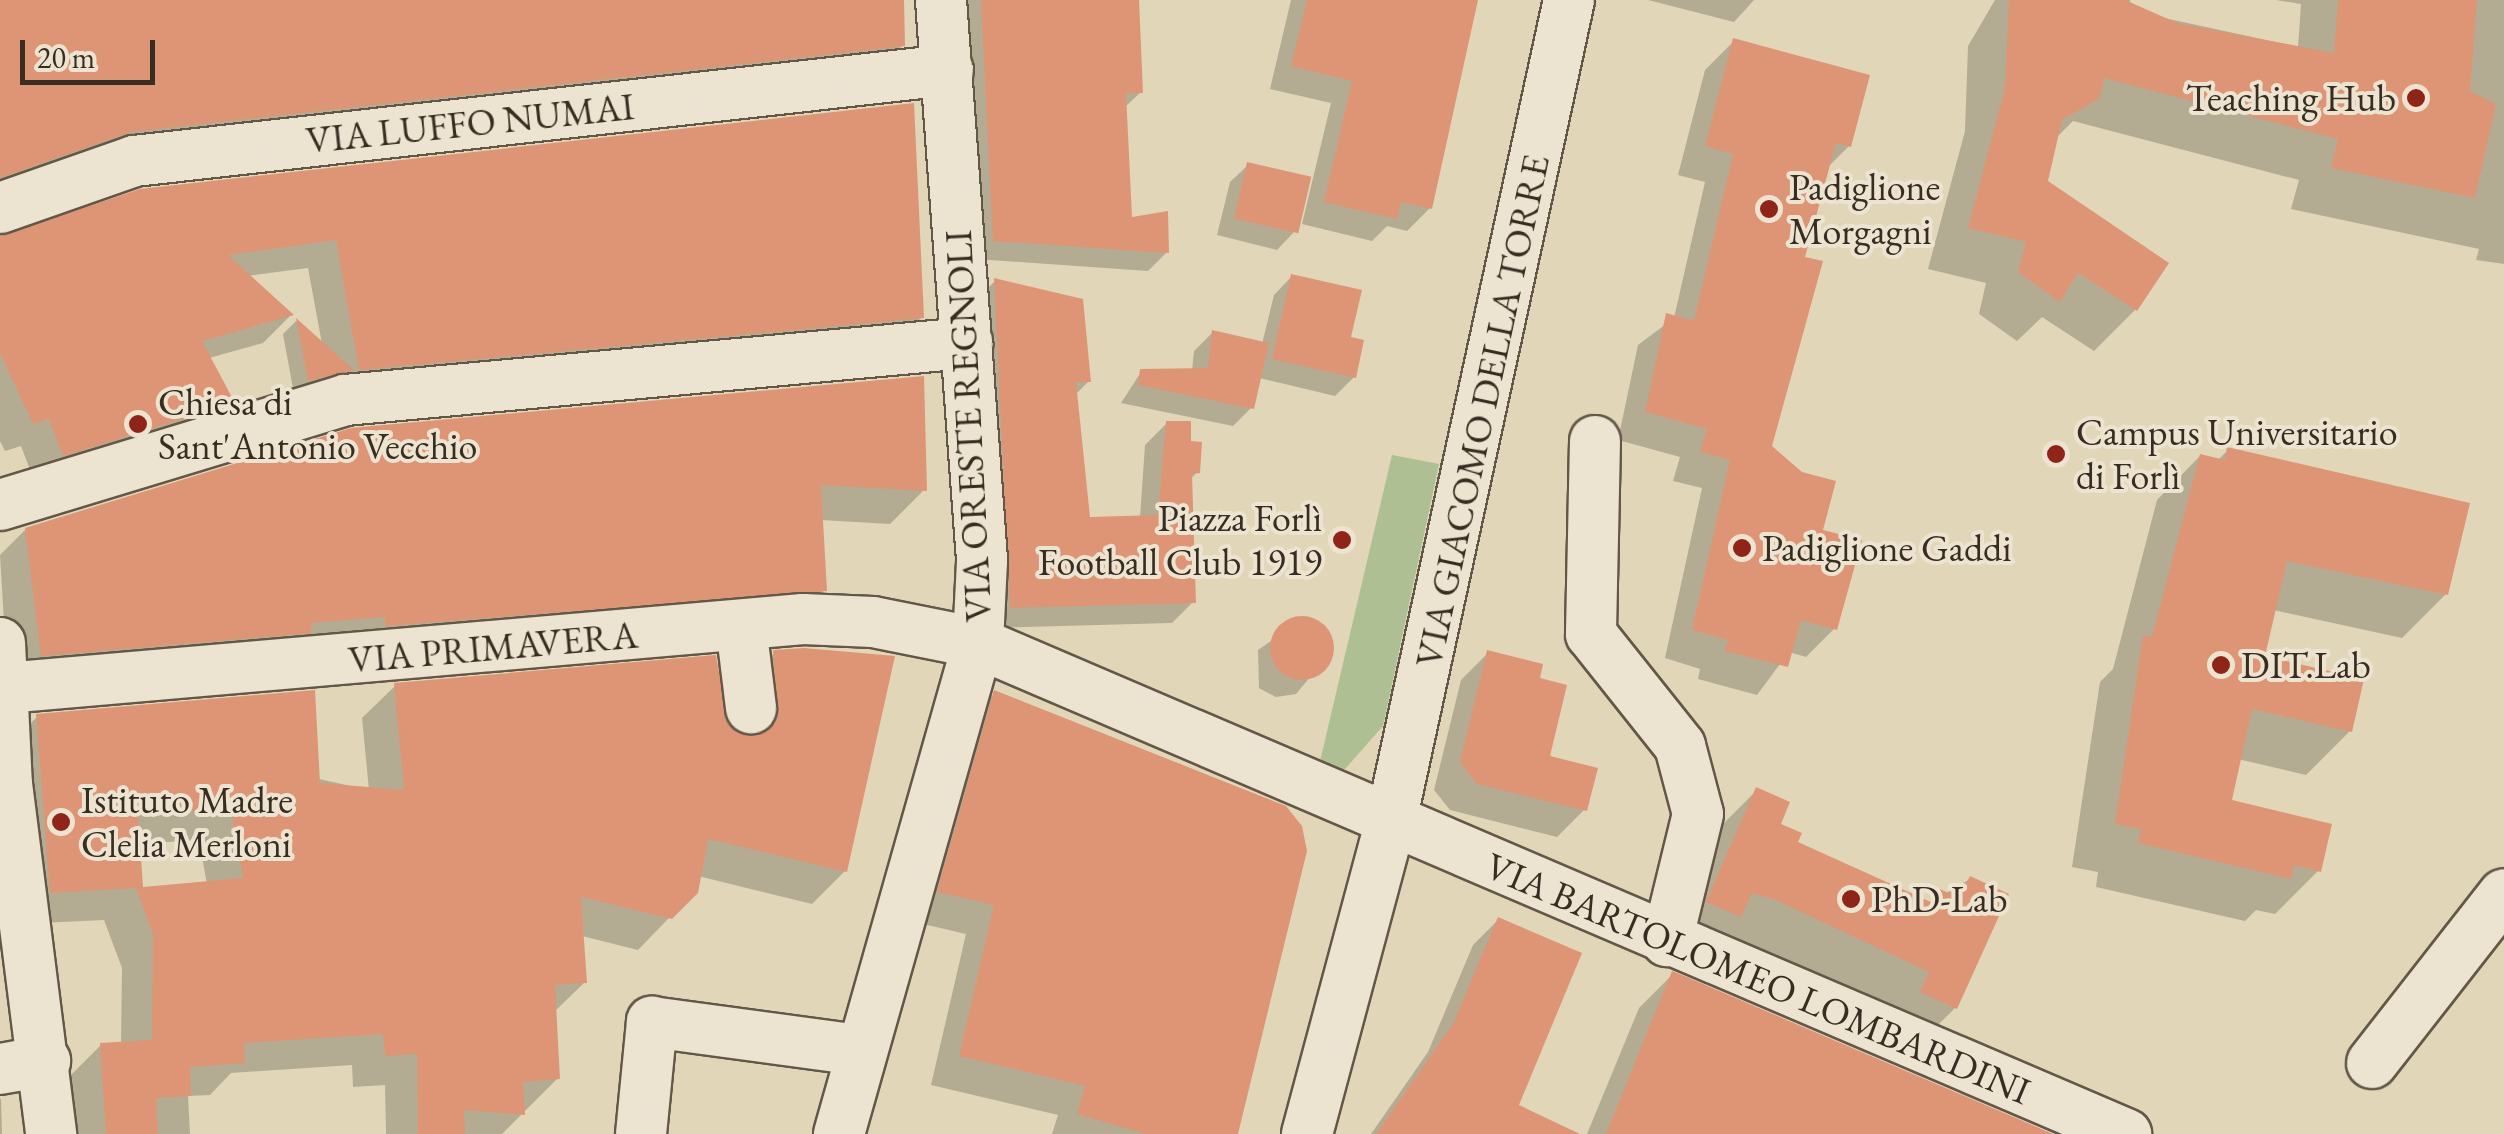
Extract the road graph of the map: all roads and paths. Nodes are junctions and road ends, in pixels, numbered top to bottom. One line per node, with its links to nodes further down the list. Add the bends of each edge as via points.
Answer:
1 (941, 0): 3 (street, VIA ORESTE REGNOLI)
2 (1568, 0): 13 (street, VIA GIACOMO DELLA TORRE)
3 (948, 70): 4 (street, VIA LUFFO NUMAI, via 134,162); 5 (street, VIA ORESTE REGNOLI)
4 (0, 208)
5 (967, 343): 7 (street, via 346,400); 9 (street, VIA ORESTE REGNOLI)
6 (1595, 441): 15 (street, via 1591,634 1680,746 1698,814)
7 (0, 506)
8 (741, 626): 9 (street, VIA PRIMAVERA, via 873,622); 10 (street, VIA PRIMAVERA); 11 (street)
9 (978, 643): 13 (street, VIA BARTOLOMEO LOMBARDINI); 16 (street, VIA ORESTE REGNOLI)
10 (3, 665): 12 (street)
11 (751, 708)
12 (3, 785): 18 (street)
13 (1391, 821): 15 (street, VIA BARTOLOMEO LOMBARDINI); 22 (street, VIA GIACOMO DELLA TORRE)
14 (2504, 894): 17 (street)
15 (1667, 942): 23 (street, VIA BARTOLOMEO LOMBARDINI)
16 (858, 1050): 20 (street, via 652,1022); 21 (street, VIA ORESTE REGNOLI)
17 (2372, 1064)
18 (23, 1065): 19 (street)
19 (51, 1134)
20 (641, 1134)
21 (840, 1134)
22 (1307, 1134)
23 (2126, 1134)

